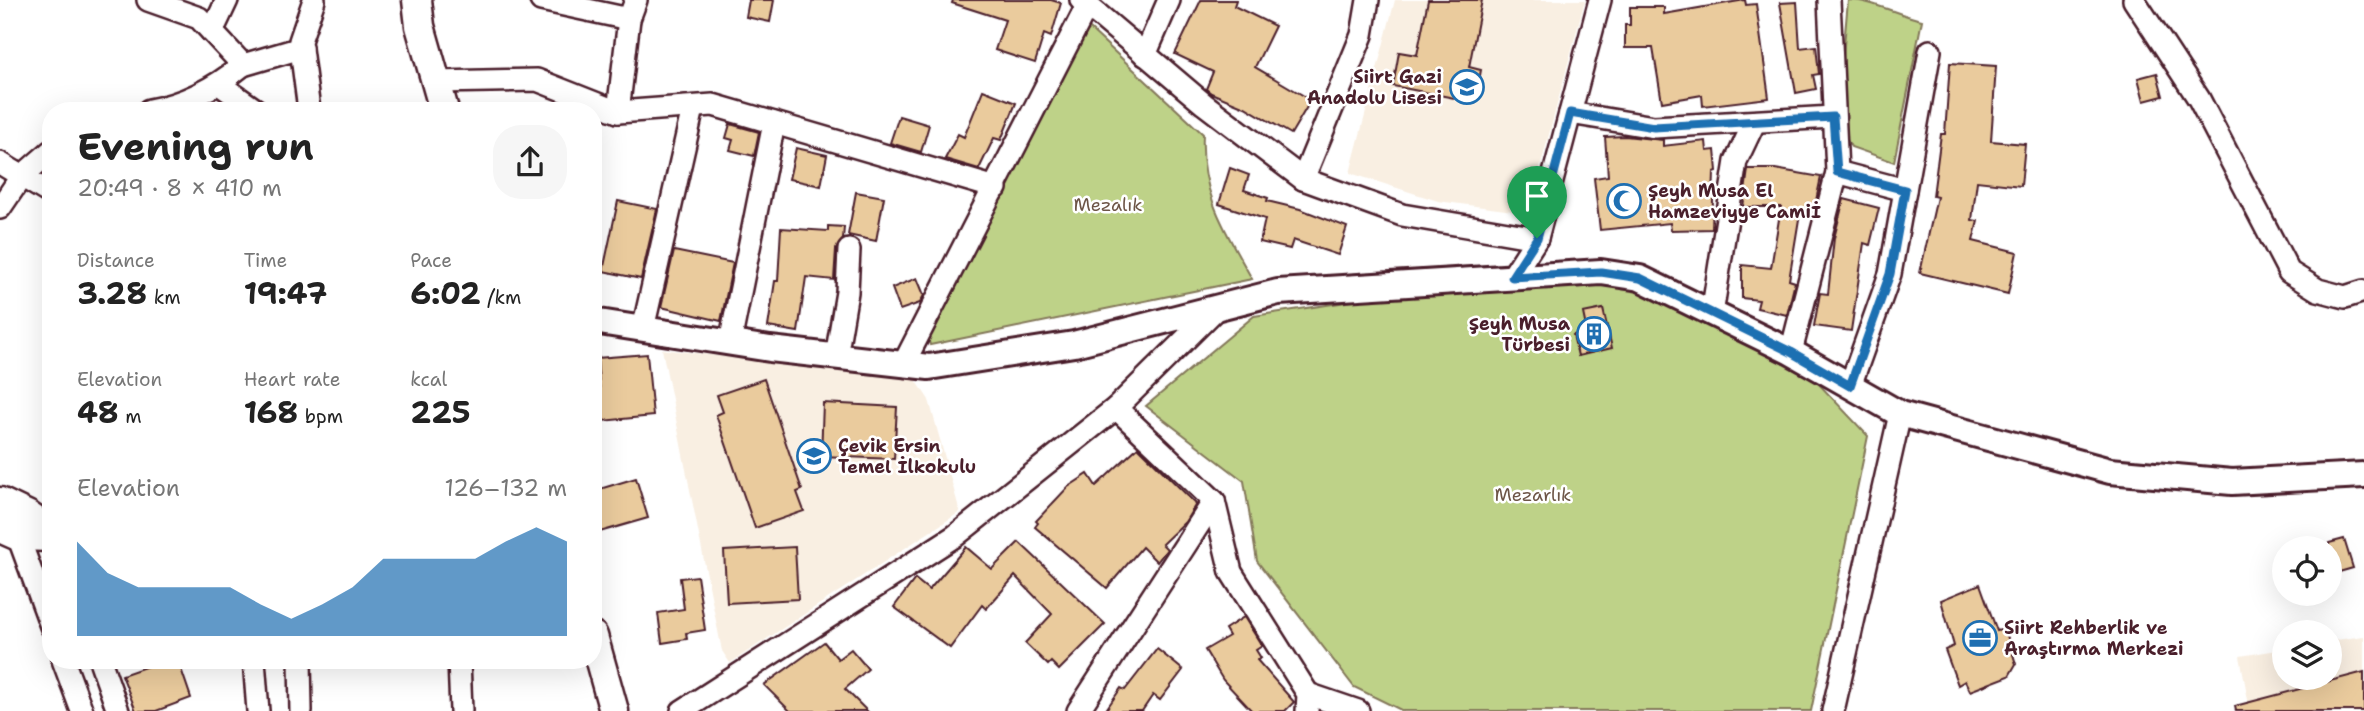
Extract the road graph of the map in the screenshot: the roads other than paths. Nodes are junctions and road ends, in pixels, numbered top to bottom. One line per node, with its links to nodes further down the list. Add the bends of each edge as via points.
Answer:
1 (148, 0): 12 (street)
2 (227, 0): 14 (street)
3 (314, 0): 15 (street)
4 (417, 0): 19 (main road)
5 (541, 0): 13 (street)
6 (1169, 0): 17 (street)
7 (1368, 0): 37 (street, via 1362,35)
8 (1600, 0): 29 (street)
9 (1829, 0): 30 (street)
10 (2134, 0): 45 (street, via 2199,99 2288,272 2336,295)
11 (1084, 3): 17 (street); 38 (street)
12 (179, 5): 14 (street)
13 (632, 10): 28 (street)
14 (212, 32): 18 (street)
15 (301, 48): 18 (street); 23 (street)
16 (1930, 51): 40 (street)
17 (1145, 55): 37 (street)
18 (243, 65): 20 (street)
19 (436, 82): 24 (main road); 25 (street, via 537,79)
20 (219, 85): 21 (street); 22 (street)
21 (181, 102)
22 (244, 102)
23 (309, 102)
24 (442, 102)
25 (593, 102)
26 (602, 105): 28 (street)
27 (693, 108): 28 (street); 31 (street, via 713,105); 49 (street)
28 (618, 112)
29 (1570, 113): 32 (street, via 1654,127); 42 (street)
30 (1833, 117): 32 (street); 35 (street)
31 (774, 123): 38 (street); 50 (street)
32 (1754, 123): 47 (street, via 1736,161)
33 (42, 159): 36 (street)
34 (0, 163): 36 (street)
35 (1837, 172): 40 (street); 51 (street)
36 (21, 177): 39 (street); 41 (street)
37 (1303, 179): 42 (street, via 1402,215)
38 (996, 188): 53 (street)
39 (42, 189)
40 (1905, 190): 54 (street, via 1890,274)
41 (0, 208)
42 (1537, 238): 44 (street)
43 (849, 250): 52 (street)
44 (1512, 277): 46 (street, via 1279,292); 47 (street, via 1601,272 1640,278)
45 (2364, 291)
46 (1219, 307): 53 (street, via 1074,344 929,367); 55 (street)
47 (1712, 314): 51 (street)
48 (602, 322): 49 (street)
49 (643, 329): 50 (street)
50 (730, 343): 52 (street)
51 (1791, 352): 54 (street)
52 (836, 357): 53 (street)
53 (904, 365)
54 (1850, 386): 56 (street)
55 (1116, 408): 58 (street); 77 (street, via 955,536)
56 (1900, 414): 57 (street, via 2110,471 2232,482); 80 (street)
57 (2364, 475)
58 (1214, 500): 70 (street, via 1231,572); 78 (street)
59 (0, 502): 60 (main road)
60 (42, 528)
61 (9, 532): 62 (main road); 63 (street)
62 (42, 534)
63 (42, 606)
64 (602, 668): 76 (main road)
65 (66, 669): 71 (street)
66 (103, 669): 72 (street)
67 (255, 669): 73 (street)
68 (300, 669): 74 (street)
69 (459, 669): 75 (street)
70 (1308, 703): 79 (street)
71 (82, 711)
72 (118, 711)
73 (258, 711)
74 (301, 711)
75 (461, 711)
76 (614, 711)
77 (682, 711)
78 (1078, 711)
79 (1358, 711)
80 (1833, 711)

